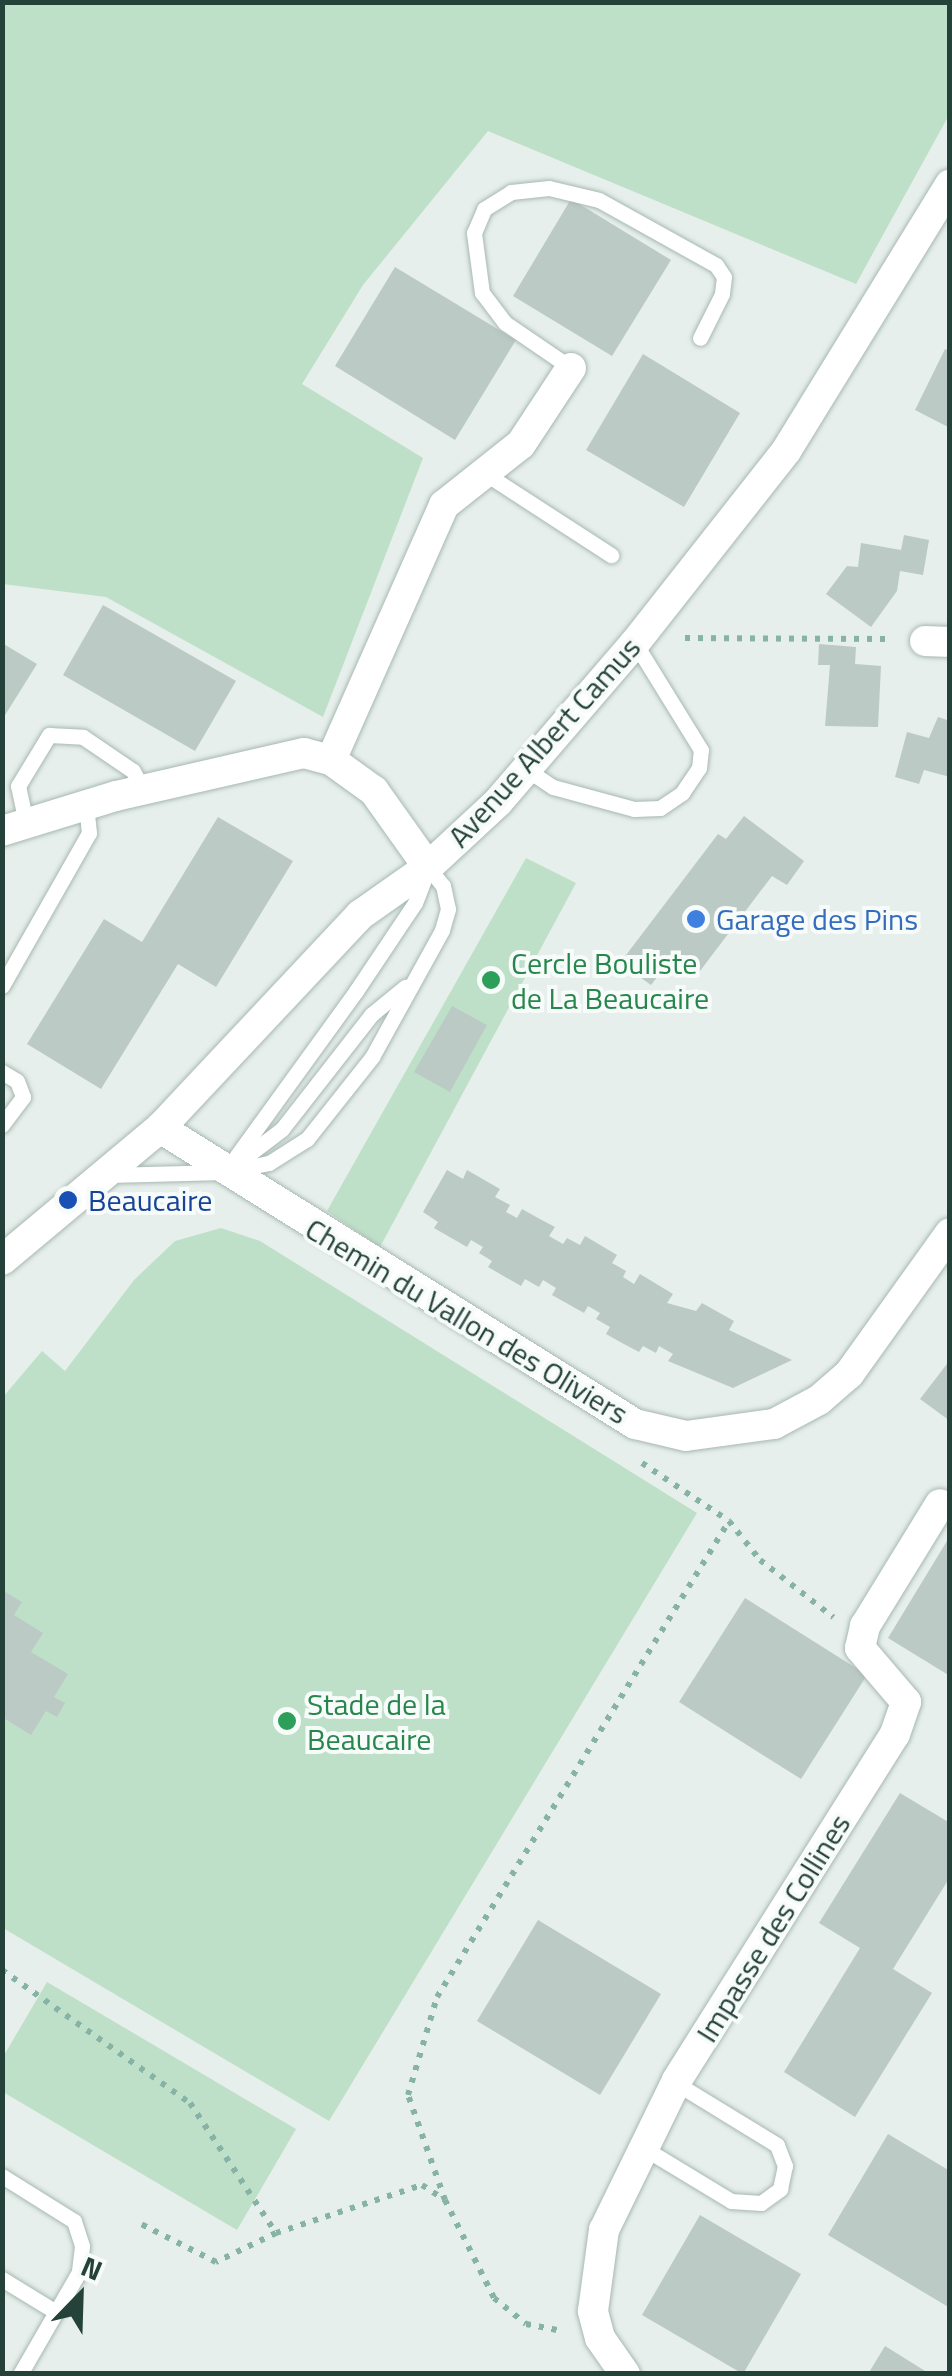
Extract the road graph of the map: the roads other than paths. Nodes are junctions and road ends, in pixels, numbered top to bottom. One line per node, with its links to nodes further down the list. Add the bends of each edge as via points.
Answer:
1 (950, 184): 6 (street, Avenue Albert Camus, via 786,451)
2 (700, 338): 3 (lane, via 722,294 716,265 599,200 549,188 511,192 484,208 474,233 482,293 505,322)
3 (571, 368): 4 (street, via 521,444)
4 (482, 472): 5 (lane); 7 (street, via 457,489 433,522)
5 (612, 554)
6 (635, 642): 8 (street, Avenue Albert Camus); 8 (lane, via 701,750 699,768 682,793 660,808 634,809 553,787)
7 (330, 760): 9 (street, via 286,754); 12 (street, via 374,791)
8 (526, 769): 12 (street, Avenue Albert Camus)
9 (143, 790): 10 (street); 11 (lane, via 125,764 82,737 56,733 42,739 22,775)
10 (86, 805): 11 (street); 14 (lane, via 88,833)
11 (14, 827)
12 (428, 867): 13 (lane, via 444,886 448,909); 17 (street, Avenue Albert Camus, via 318,954); 18 (lane, via 395,933)
13 (413, 981): 18 (lane, via 372,1014 282,1129); 18 (lane, via 372,1057 307,1139 269,1163)
14 (2, 986)
15 (2, 1072): 16 (lane, via 17,1082 23,1097)
16 (2, 1125)
17 (160, 1128): 18 (street, Chemin du Vallon des Oliviers); 19 (street, Avenue Albert Camus)
18 (225, 1172): 19 (lane); 20 (street, Chemin du Vallon des Oliviers, via 635,1424 686,1436 755,1429 819,1400 849,1374)
19 (101, 1175): 21 (street, Avenue Albert Camus)
20 (950, 1233)
21 (2, 1260)
22 (940, 1504): 23 (street, Impasse des Collines, via 865,1626 860,1648 906,1702 895,1734)
23 (676, 2083): 24 (street, Impasse des Collines); 24 (lane, via 777,2145 785,2166 780,2188 762,2203 731,2201)
24 (642, 2147): 29 (street, Impasse des Collines, via 610,2213 592,2285 600,2338)
25 (2, 2176): 27 (lane, via 74,2221 81,2234 79,2272)
26 (2, 2279): 27 (lane)
27 (56, 2312): 28 (lane)
28 (20, 2374)
29 (624, 2374)

